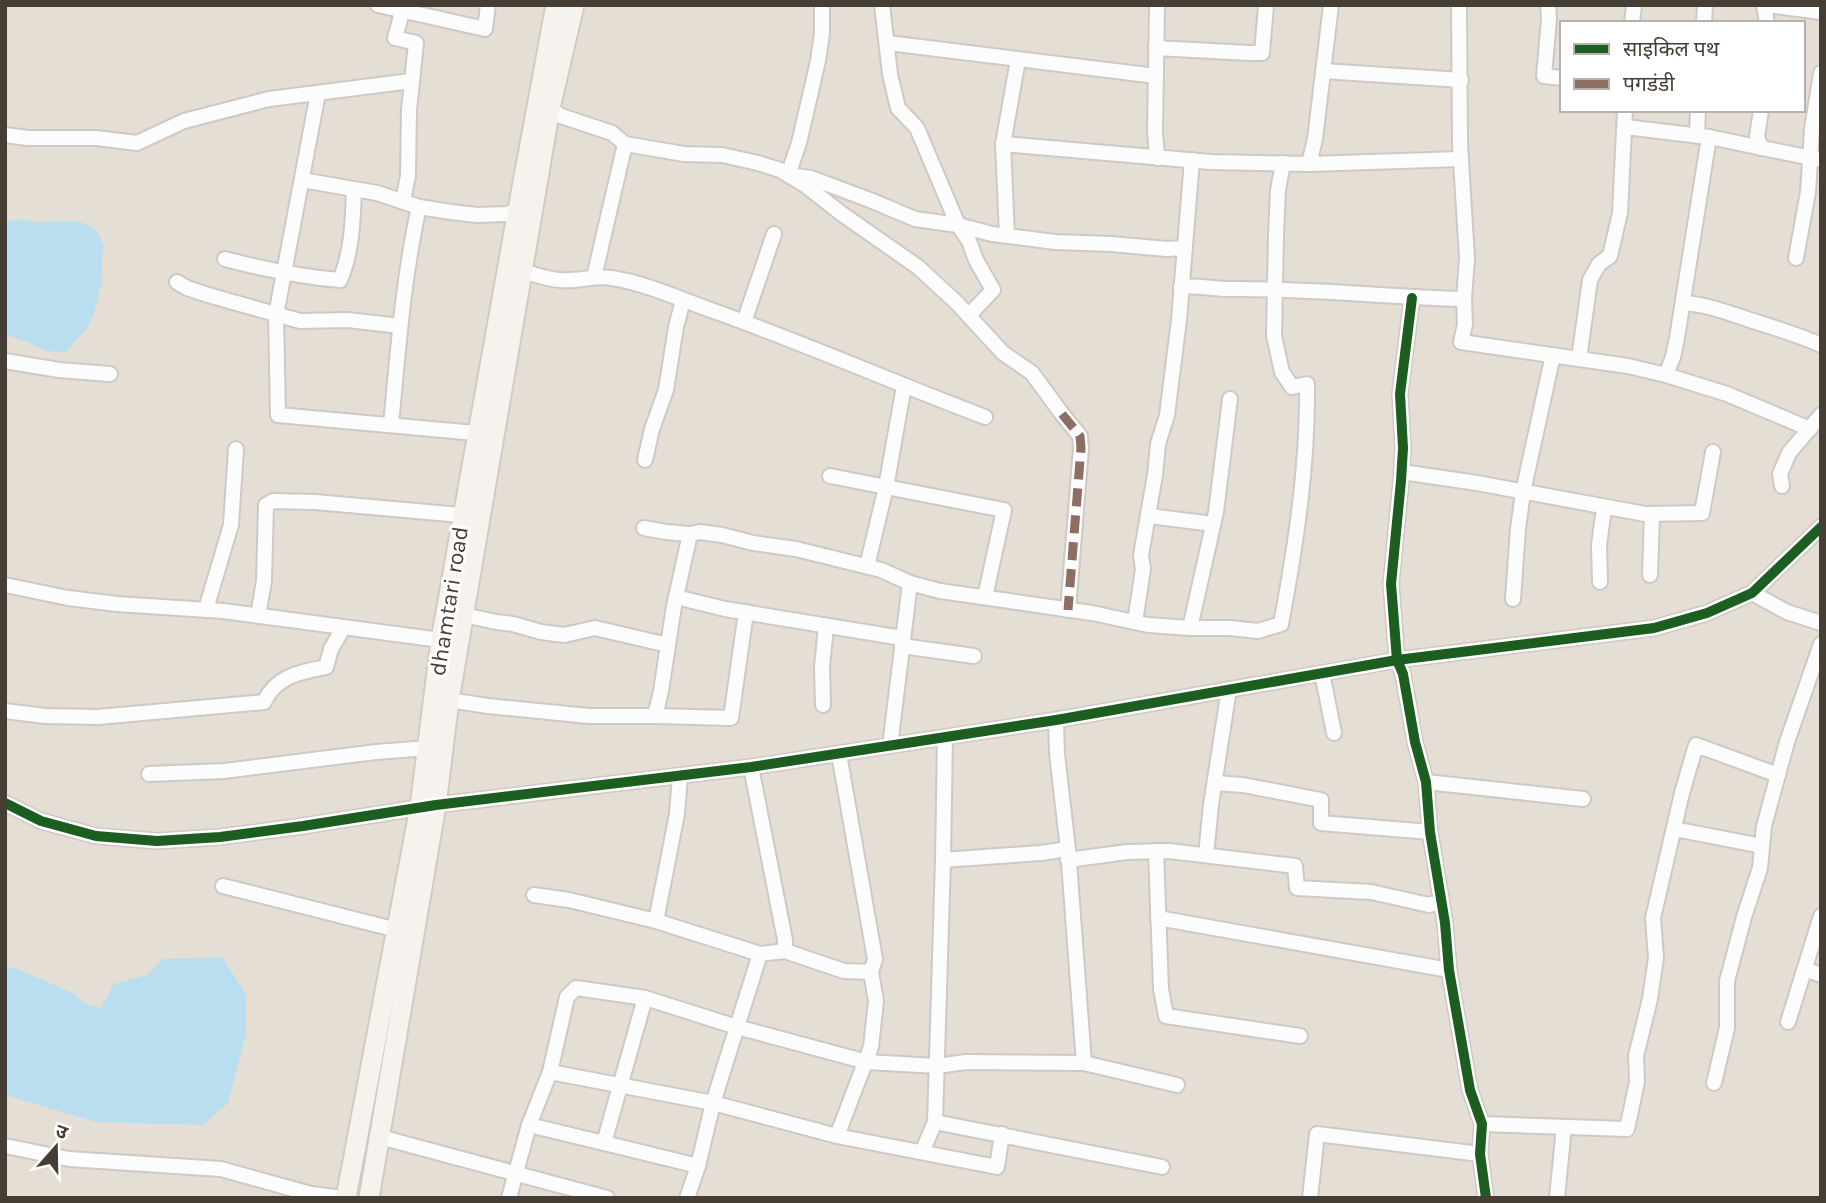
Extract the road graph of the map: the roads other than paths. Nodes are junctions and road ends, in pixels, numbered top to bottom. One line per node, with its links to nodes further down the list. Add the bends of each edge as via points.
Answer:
1 (378, 5): 13 (street)
2 (488, 5): 13 (street, via 485,29)
3 (556, 5): 46 (main road)
4 (574, 5): 25 (main road)
5 (822, 5): 41 (street, via 818,61)
6 (883, 5): 15 (street)
7 (1157, 5): 16 (street)
8 (1266, 5): 16 (street, via 1262,53)
9 (1331, 5): 18 (street)
10 (1459, 5): 22 (street)
11 (1548, 5): 21 (street, via 1544,76)
12 (1765, 5): 14 (street)
13 (403, 7): 23 (street, via 395,38 416,43)
14 (1821, 12)
15 (888, 43): 17 (street); 47 (street, via 898,108 917,128)
16 (1156, 48): 20 (street)
17 (1018, 60): 20 (street); 33 (street)
18 (1323, 71): 22 (street); 40 (street)
19 (1821, 73): 37 (street, via 1812,129)
20 (1156, 76): 35 (street)
21 (1560, 78)
22 (1461, 80): 36 (street)
23 (411, 81): 24 (street); 44 (street)
24 (318, 93): 30 (street, via 227,109 184,121 138,143); 42 (street)
25 (550, 108): 32 (street, via 612,133); 46 (main road)
26 (1625, 112): 29 (street)
27 (1698, 112): 31 (street)
28 (1761, 112): 34 (street, via 1757,137)
29 (1625, 127): 31 (street); 69 (street, via 1620,213 1610,256 1590,280)
30 (5, 135)
31 (1703, 137): 34 (street); 62 (street)
32 (625, 144): 41 (street, via 722,155); 55 (street)
33 (1003, 144): 35 (street); 49 (street)
34 (1761, 148): 37 (street)
35 (1157, 158): 38 (street)
36 (1461, 159): 40 (street); 60 (street, via 1467,258)
37 (1815, 159): 51 (street)
38 (1192, 160): 39 (street); 50 (street)
39 (1283, 163): 40 (street); 58 (street)
40 (1308, 163)
41 (788, 175): 47 (street, via 810,178 915,219); 64 (street, via 918,267)
42 (302, 180): 43 (street); 54 (street)
43 (354, 190): 44 (street); 54 (street, via 347,264 340,280)
44 (403, 201): 45 (street)
45 (419, 207): 46 (street, via 477,215); 66 (street)
46 (526, 208): 53 (main road)
47 (958, 225): 49 (street); 64 (street, via 993,290)
48 (774, 234): 65 (street)
49 (1007, 236): 50 (street)
50 (1185, 248): 57 (street)
51 (1796, 258)
52 (225, 259): 54 (street)
53 (515, 269): 55 (street, via 557,280); 79 (main road)
54 (284, 272): 63 (street)
55 (594, 277): 61 (street, via 612,278)
56 (177, 282): 63 (street)
57 (1181, 287): 58 (street); 91 (street, via 1167,415 1158,444)
58 (1275, 288): 59 (street); 114 (street, via 1274,336 1282,372 1292,387 1307,384 1295,547 1280,624 1258,631)
59 (1412, 298): 60 (street); 83 (street, via 1401,394)
60 (1464, 299): 68 (street, via 1461,342)
61 (683, 300): 65 (street); 82 (street, via 666,390)
62 (1683, 303): 67 (street, via 1736,315); 72 (street)
63 (276, 315): 66 (street, via 300,321); 77 (street, via 278,415)
64 (969, 316): 106 (street, via 1003,353 1032,373 1080,436)
65 (744, 322): 73 (street)
66 (400, 326): 77 (street)
67 (1821, 345)
68 (1553, 355): 69 (street); 87 (street)
69 (1579, 359): 72 (street)
70 (5, 361): 71 (street)
71 (110, 374)
72 (1667, 375): 78 (street)
73 (904, 386): 76 (street); 85 (street)
74 (1230, 399): 92 (street)
75 (1821, 415): 78 (street)
76 (985, 417)
77 (391, 425): 79 (street)
78 (1810, 429): 86 (street, via 1789,453 1780,474)
79 (487, 434): 90 (main road)
80 (236, 449): 105 (street, via 231,525)
81 (1713, 452): 89 (street, via 1702,513)
82 (645, 460)
83 (1402, 472): 87 (street); 120 (street, via 1391,584)
84 (830, 476): 85 (street)
85 (886, 486): 96 (street); 103 (street, via 1004,510)
86 (1782, 486)
87 (1523, 492): 88 (street); 104 (street)
88 (1604, 508): 89 (street); 98 (street)
89 (1652, 514): 97 (street)
90 (472, 516): 108 (main road); 109 (street, via 273,501 266,505 265,568); 115 (main road, dhamtari road)
91 (1149, 516): 92 (street); 110 (street)
92 (1213, 524): 114 (street)
93 (1821, 527): 101 (street)
94 (644, 528): 95 (street)
95 (690, 534): 96 (street, via 722,535); 102 (street)
96 (867, 566): 99 (street)
97 (1650, 575)
98 (1600, 582)
99 (909, 583): 103 (street); 116 (street)
100 (5, 585): 105 (street, via 117,604)
101 (1752, 593): 111 (street); 120 (street, via 1707,613 1654,628)
102 (676, 597): 107 (street); 118 (street)
103 (985, 597): 106 (street)
104 (1513, 599)
105 (206, 609): 109 (street)
106 (1068, 610): 110 (street)
107 (746, 612): 112 (street); 126 (street, via 731,719)
108 (464, 615): 115 (main road); 118 (street, via 564,635 595,628)
109 (258, 616): 113 (street)
110 (1135, 622): 114 (street)
111 (1821, 623)
112 (826, 626): 116 (street); 124 (street)
113 (343, 628): 115 (street); 125 (street, via 326,667 295,673 270,690 264,702 98,717)
114 (1190, 628)
115 (450, 641): 123 (main road); 131 (main road, dhamtari road)
116 (902, 642): 119 (street); 130 (street)
117 (1821, 644): 135 (street)
118 (668, 645): 126 (street)
119 (974, 656)
120 (1397, 660): 121 (street); 137 (street)
121 (1322, 673): 122 (street); 128 (street)
122 (1229, 689): 127 (street); 138 (street)
123 (449, 700): 126 (street, via 589,716); 141 (main road)
124 (823, 705)
125 (5, 711)
126 (655, 716)
127 (1056, 720): 129 (street); 146 (street)
128 (1334, 733)
129 (945, 737): 130 (street); 148 (street)
130 (890, 746): 132 (street)
131 (427, 748): 134 (street, via 224,771); 141 (main road, dhamtari road)
132 (839, 754): 133 (street); 160 (street, via 875,959)
133 (751, 767): 136 (street); 156 (street)
134 (149, 774)
135 (1778, 775): 142 (street, via 1696,745); 144 (street)
136 (680, 776): 141 (street); 154 (street)
137 (1426, 782): 139 (street); 143 (street)
138 (1214, 783): 143 (street, via 1321,800 1321,823); 147 (street)
139 (1583, 799)
140 (5, 803): 141 (street, via 41,821 96,836 157,841 248,833)
141 (428, 806): 155 (main road, dhamtari road); 180 (main road)
142 (1674, 829): 144 (street); 177 (street, via 1653,918 1656,958 1627,1129)
143 (1430, 832): 151 (street)
144 (1762, 846): 170 (street, via 1760,868 1727,981 1727,1028)
145 (1156, 851): 146 (street); 147 (street); 153 (street)
146 (1068, 854): 148 (street); 167 (street)
147 (1206, 855): 151 (street, via 1295,866 1297,888 1371,892 1429,905)
148 (943, 860): 168 (street)
149 (223, 886): 155 (street)
150 (534, 895): 154 (street)
151 (1441, 901): 159 (street)
152 (1821, 916): 158 (street)
153 (1158, 918): 159 (street); 165 (street, via 1166,1016)
154 (656, 921): 157 (street)
155 (397, 930): 188 (main road, dhamtari road)
156 (785, 951): 157 (street); 160 (street, via 844,971)
157 (760, 954): 164 (street)
158 (1805, 969): 161 (street); 163 (street)
159 (1449, 970): 176 (street, via 1470,1090)
160 (872, 972): 166 (street, via 876,1001)
161 (1821, 975)
162 (645, 998): 164 (street); 169 (street, via 576,988 567,997); 171 (street)
163 (1788, 1022)
164 (737, 1027): 166 (street); 173 (street)
165 (1300, 1036)
166 (867, 1062): 168 (street); 179 (street)
167 (1084, 1063): 168 (street); 172 (street)
168 (937, 1066): 174 (street)
169 (550, 1072): 171 (street); 175 (street)
170 (1714, 1083)
171 (620, 1085): 173 (street); 181 (street)
172 (1177, 1085)
173 (713, 1103): 179 (street); 185 (street)
174 (935, 1122): 178 (street); 183 (street)
175 (529, 1125): 181 (street); 187 (street)
176 (1482, 1125): 177 (street); 184 (street)
177 (1564, 1127): 195 (street)
178 (1002, 1134): 183 (street, via 997,1167); 186 (street)
179 (837, 1136): 183 (street)
180 (380, 1138): 187 (street); 189 (main road)
181 (604, 1143): 185 (street)
182 (5, 1146): 188 (street, via 69,1159 221,1169 311,1194)
183 (922, 1152)
184 (1480, 1154): 193 (street, via 1317,1134); 194 (street)
185 (698, 1166): 192 (street)
186 (1162, 1167)
187 (515, 1174): 190 (street); 191 (street)
188 (345, 1198)
189 (369, 1198)
190 (509, 1198)
191 (607, 1198)
192 (687, 1198)
193 (1310, 1198)
194 (1486, 1198)
195 (1557, 1198)

